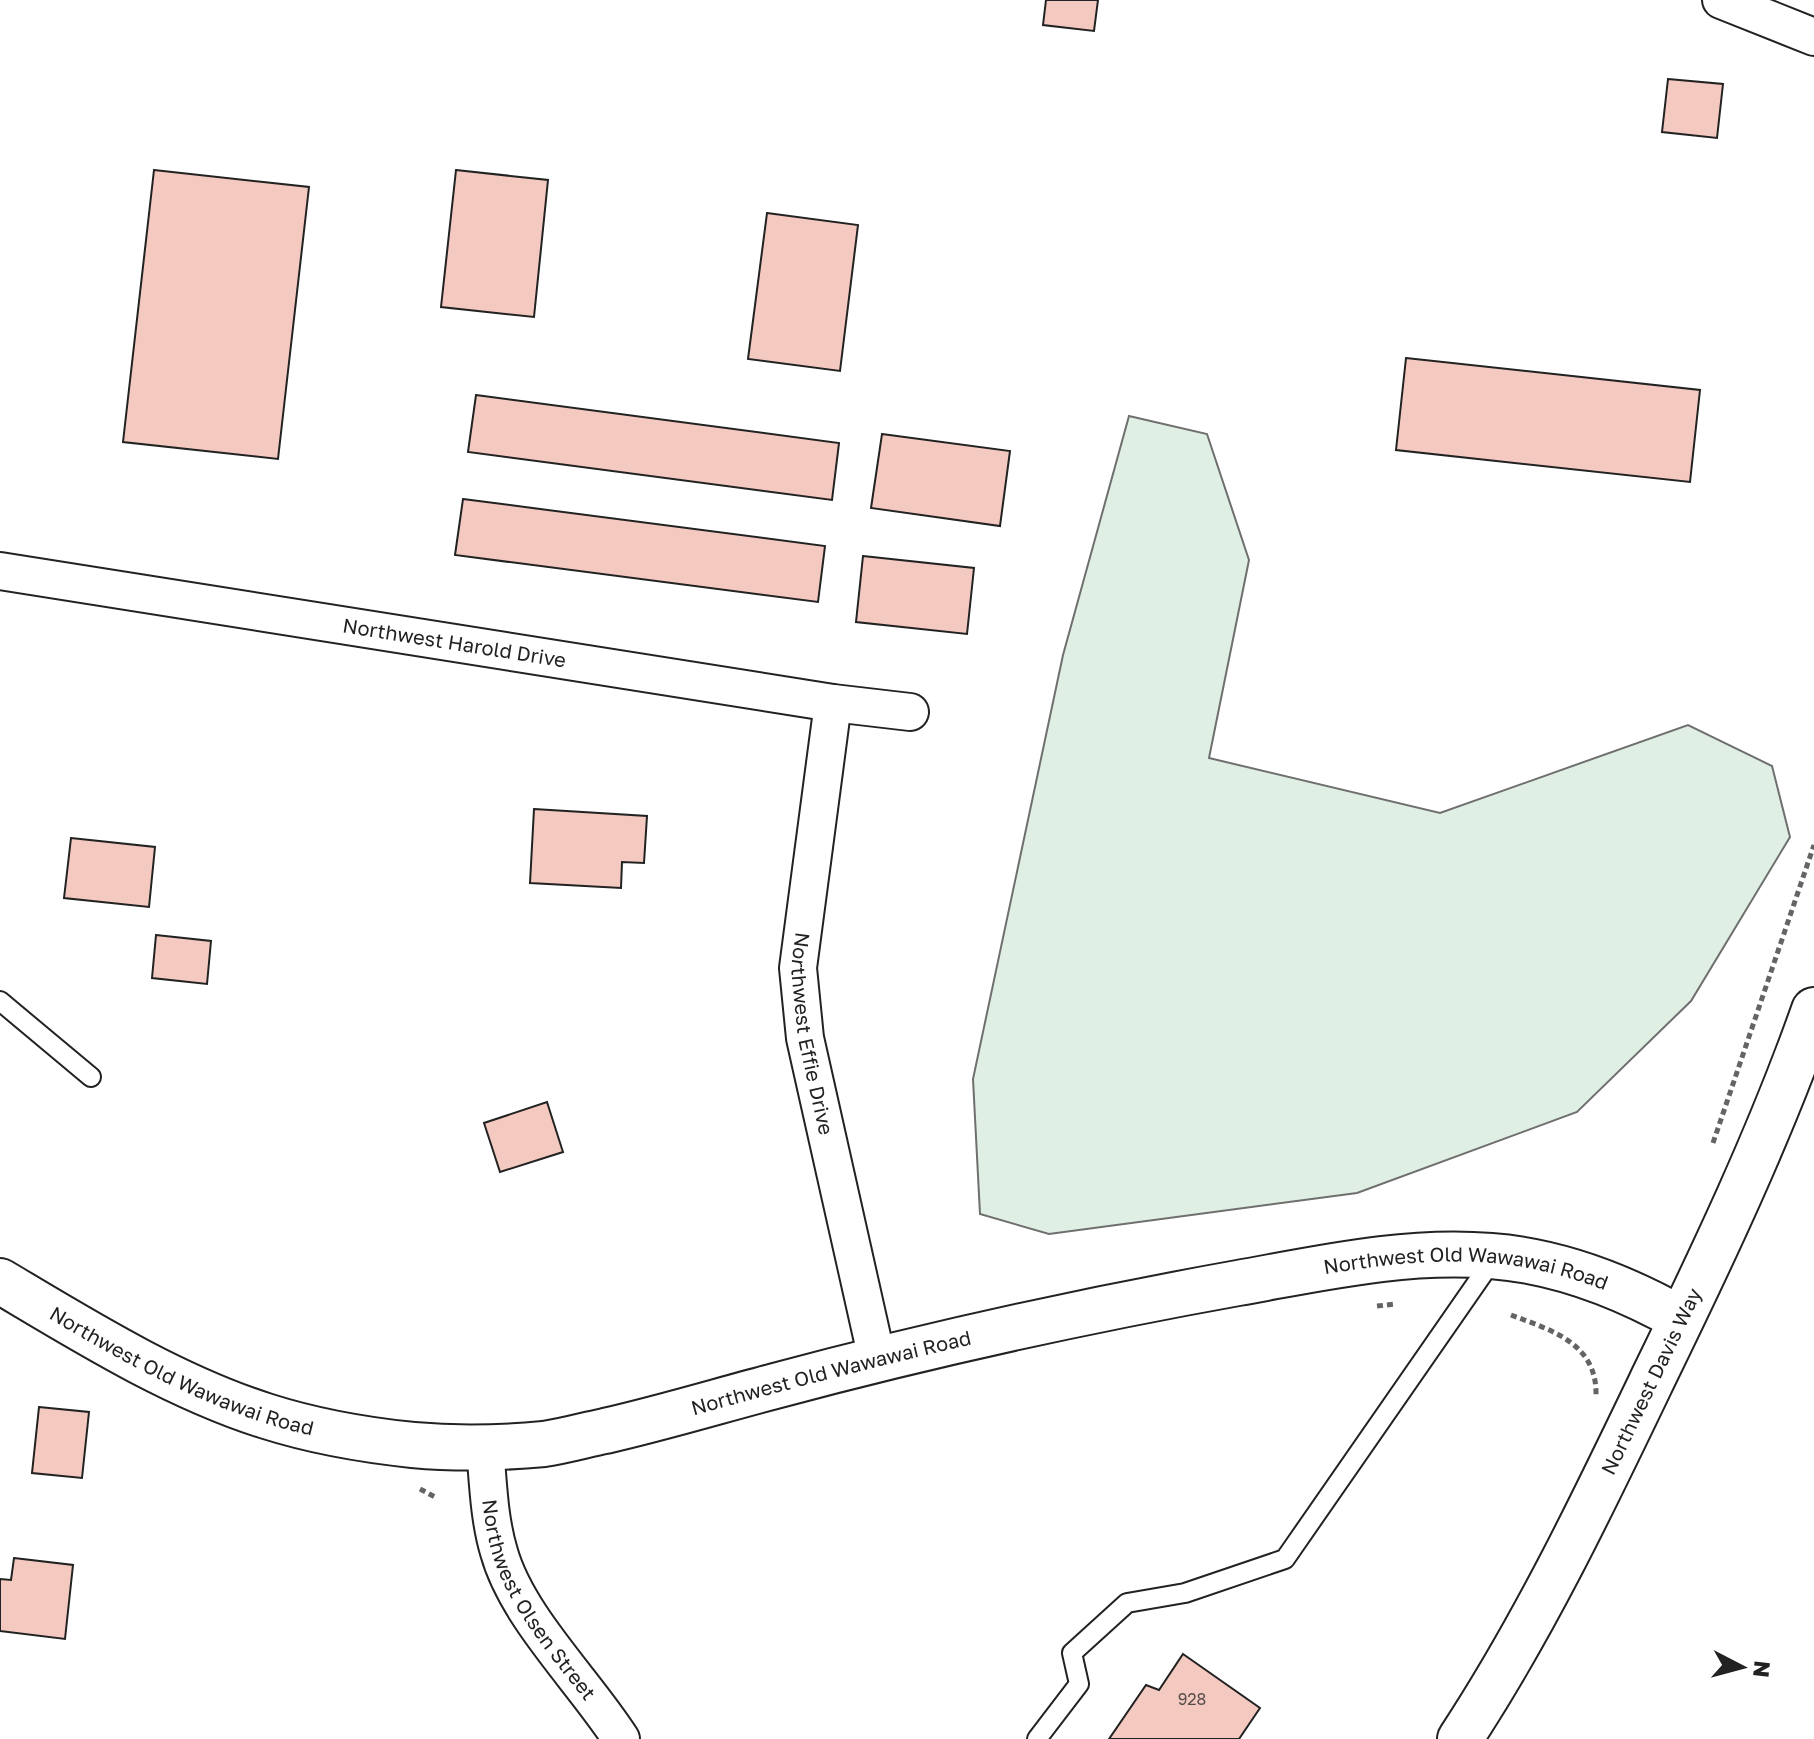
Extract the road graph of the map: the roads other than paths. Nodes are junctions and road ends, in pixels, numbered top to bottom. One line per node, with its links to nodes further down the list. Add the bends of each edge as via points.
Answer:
1 (1721, 0): 2 (street)
2 (1814, 37)
3 (0, 571): 4 (street, Northwest Harold Drive)
4 (833, 703): 5 (street, Northwest Harold Drive); 12 (street, Northwest Effie Drive, via 798,968 805,1038)
5 (910, 712)
6 (0, 1001): 8 (lane)
7 (1814, 1010): 11 (main road, Northwest Davis Way, via 1792,1073)
8 (91, 1077)
9 (1495, 1256): 11 (main road, Northwest Old Wawawai Road, via 1569,1271 1643,1297); 12 (main road, Northwest Old Wawawai Road, via 1381,1258 1164,1297); 15 (lane, via 1285,1559 1185,1593 1127,1603 1072,1653 1079,1684)
10 (0, 1281): 13 (main road, Northwest Old Wawawai Road, via 137,1359 265,1416 413,1445)
11 (1681, 1319): 16 (main road, Northwest Davis Way, via 1603,1484)
12 (877, 1359): 13 (main road, Northwest Old Wawawai Road, via 579,1437)
13 (485, 1447): 14 (street, Northwest Olsen Street, via 499,1552 512,1586)
14 (621, 1739)
15 (1037, 1739)
16 (1460, 1739)

